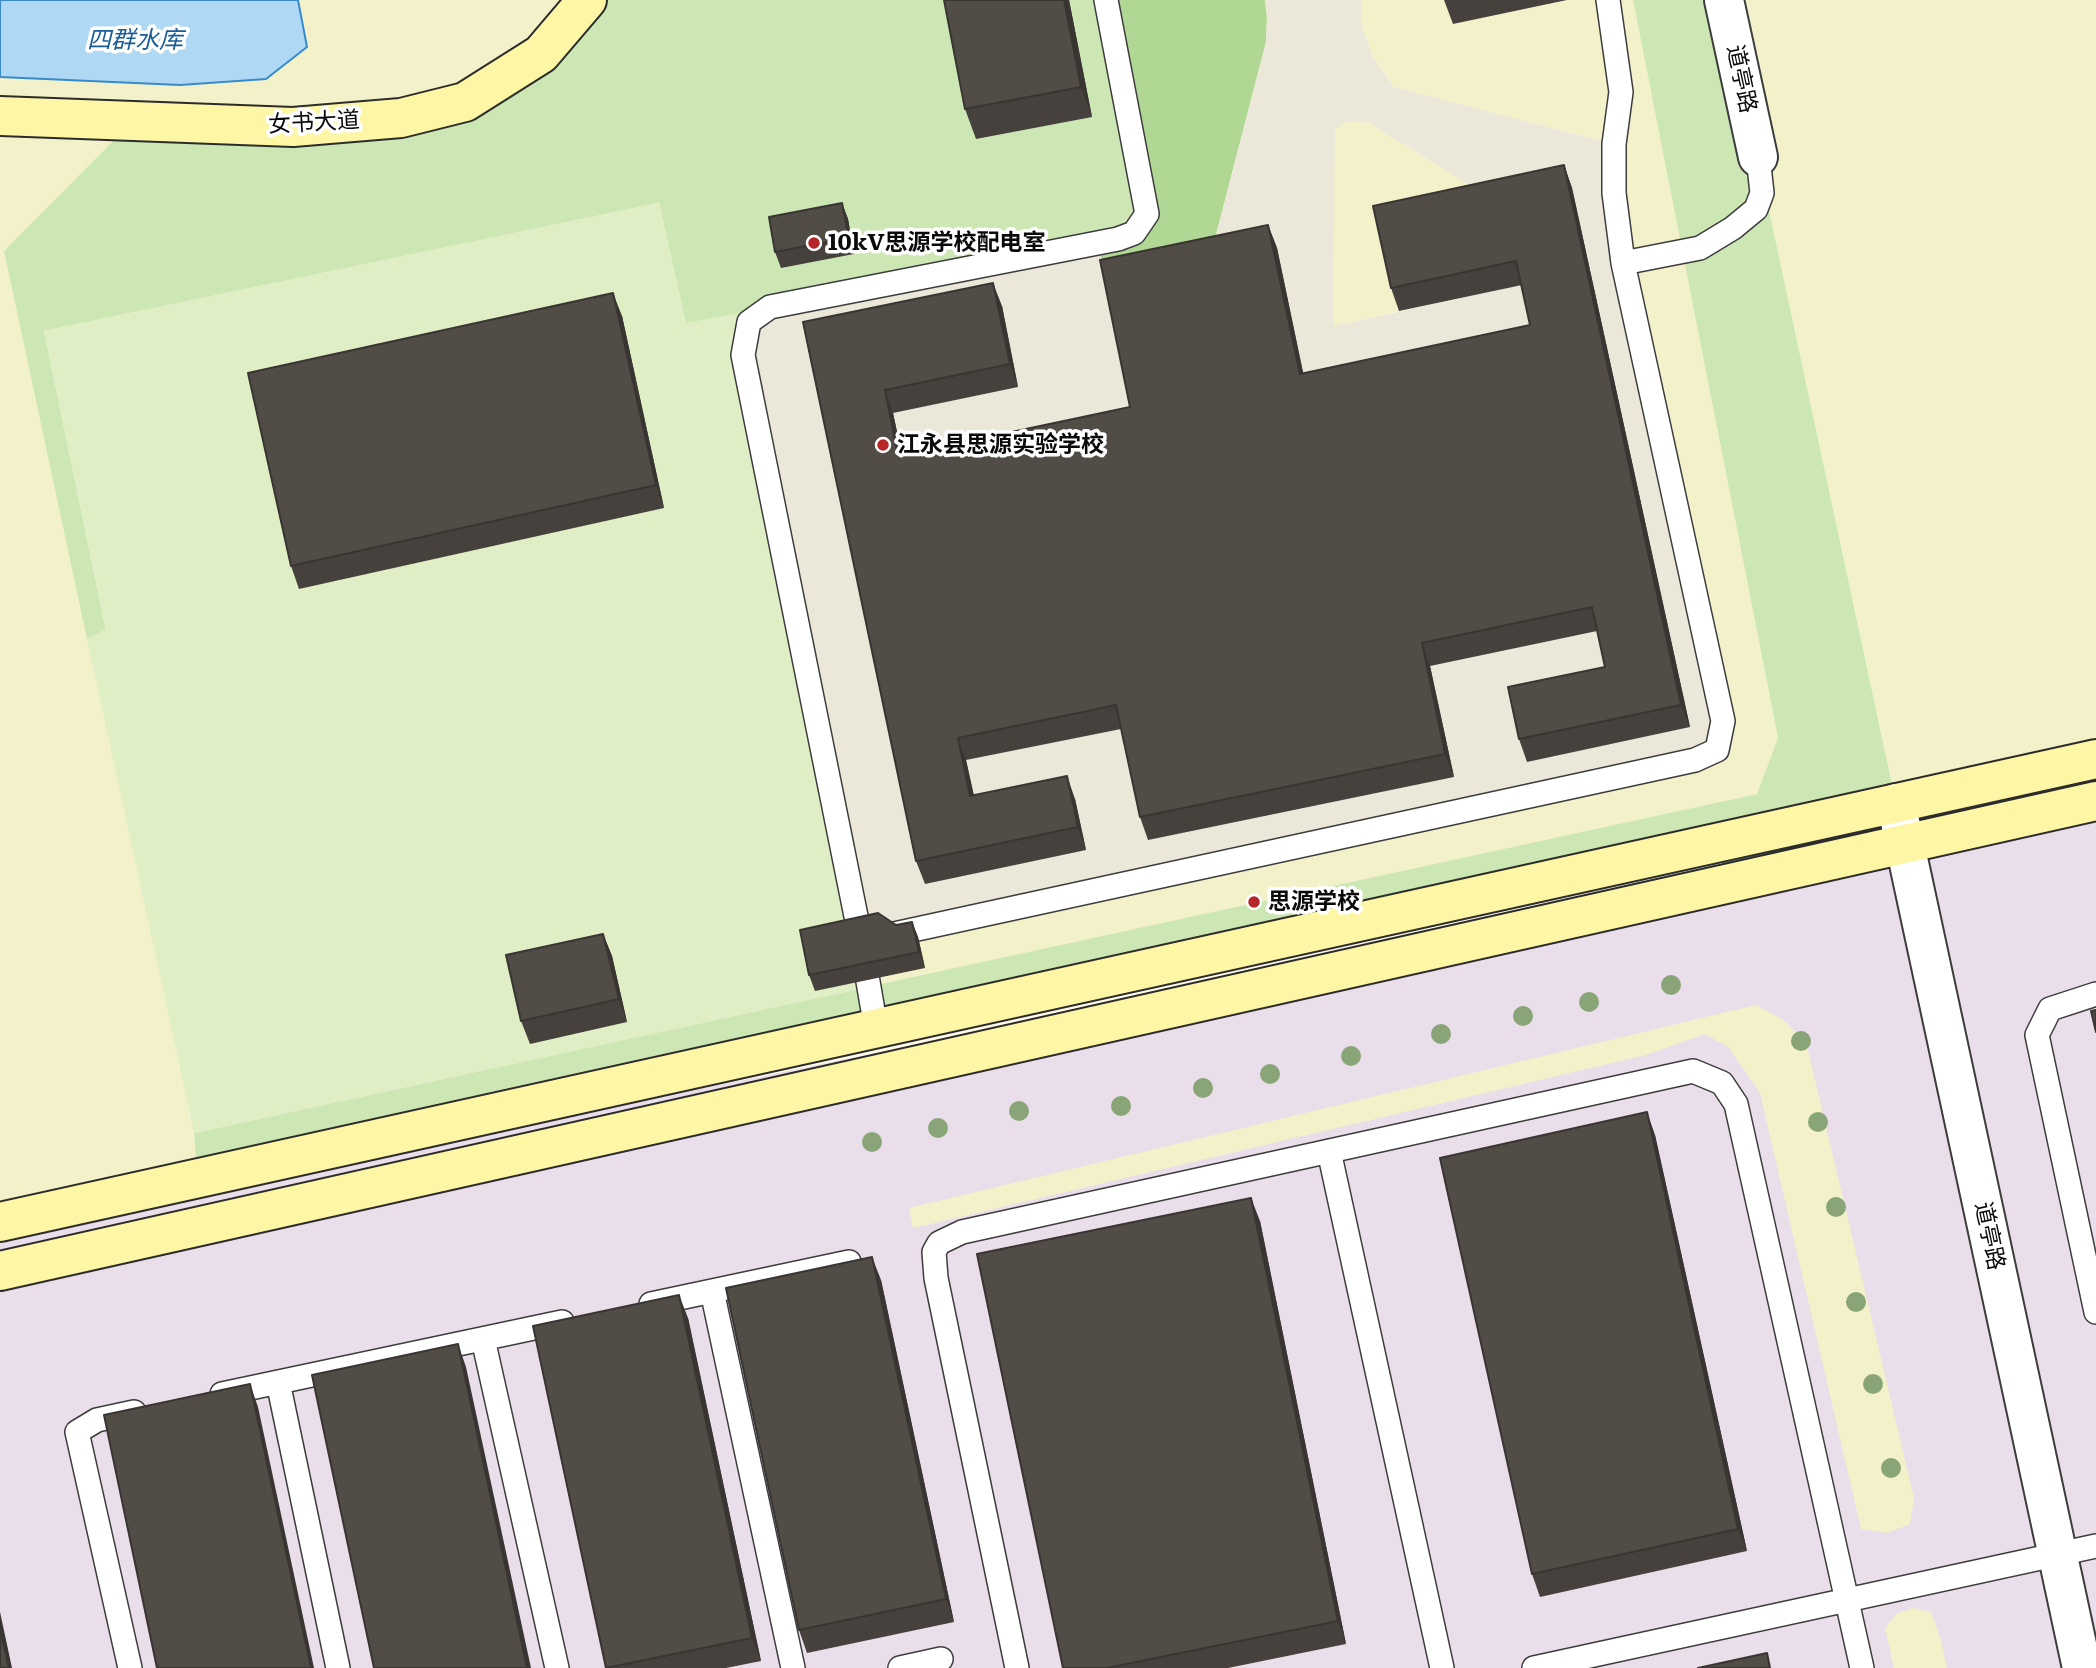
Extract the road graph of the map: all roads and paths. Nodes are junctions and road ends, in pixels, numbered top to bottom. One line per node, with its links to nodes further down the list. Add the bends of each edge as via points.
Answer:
1 (587, 0): 5 (main road, 女书大道, via 541,54 465,102 401,118 293,127)
2 (1106, 0): 12 (lane, via 1147,214 1134,233 769,307 749,322 743,355)
3 (1608, 0): 7 (lane, via 1621,92 1614,193)
4 (1724, 0): 6 (street, 道亭路)
5 (0, 117)
6 (1758, 157): 7 (lane, via 1762,194 1756,209 1734,228 1700,247)
7 (1623, 263): 12 (lane, via 1723,721 1717,750 1695,760)
8 (2096, 759): 10 (main road)
9 (2096, 801): 11 (main road)
10 (1896, 803): 11 (street, 道亭路); 13 (main road)
11 (1905, 844): 14 (main road); 30 (street, 道亭路)
12 (861, 941): 16 (lane)
13 (1247, 947): 14 (main road); 16 (main road)
14 (1256, 989): 20 (main road)
15 (2096, 994): 23 (lane, via 2050,1009 2037,1035)
16 (876, 1028): 18 (main road)
17 (1329, 1151): 31 (lane, via 1693,1071 1722,1083 1735,1104); 38 (lane, via 962,1233 939,1243 934,1252 936,1279); 39 (lane)
18 (0, 1222)
19 (849, 1262): 21 (lane)
20 (0, 1271)
21 (712, 1291): 22 (lane); 36 (lane)
22 (631, 1308)
23 (2096, 1312)
24 (577, 1319): 25 (lane)
25 (483, 1339): 26 (lane); 35 (lane)
26 (278, 1382): 27 (lane); 34 (lane)
27 (200, 1398)
28 (161, 1407): 33 (lane, via 97,1420 77,1432)
29 (2096, 1546): 30 (lane)
30 (2057, 1554): 31 (lane); 42 (street, 道亭路)
31 (1847, 1600): 40 (lane); 41 (lane)
32 (941, 1659): 37 (lane)
33 (130, 1668)
34 (338, 1668)
35 (556, 1668)
36 (793, 1668)
37 (900, 1668)
38 (1017, 1668)
39 (1442, 1668)
40 (1534, 1668)
41 (1862, 1668)
42 (2082, 1668)

